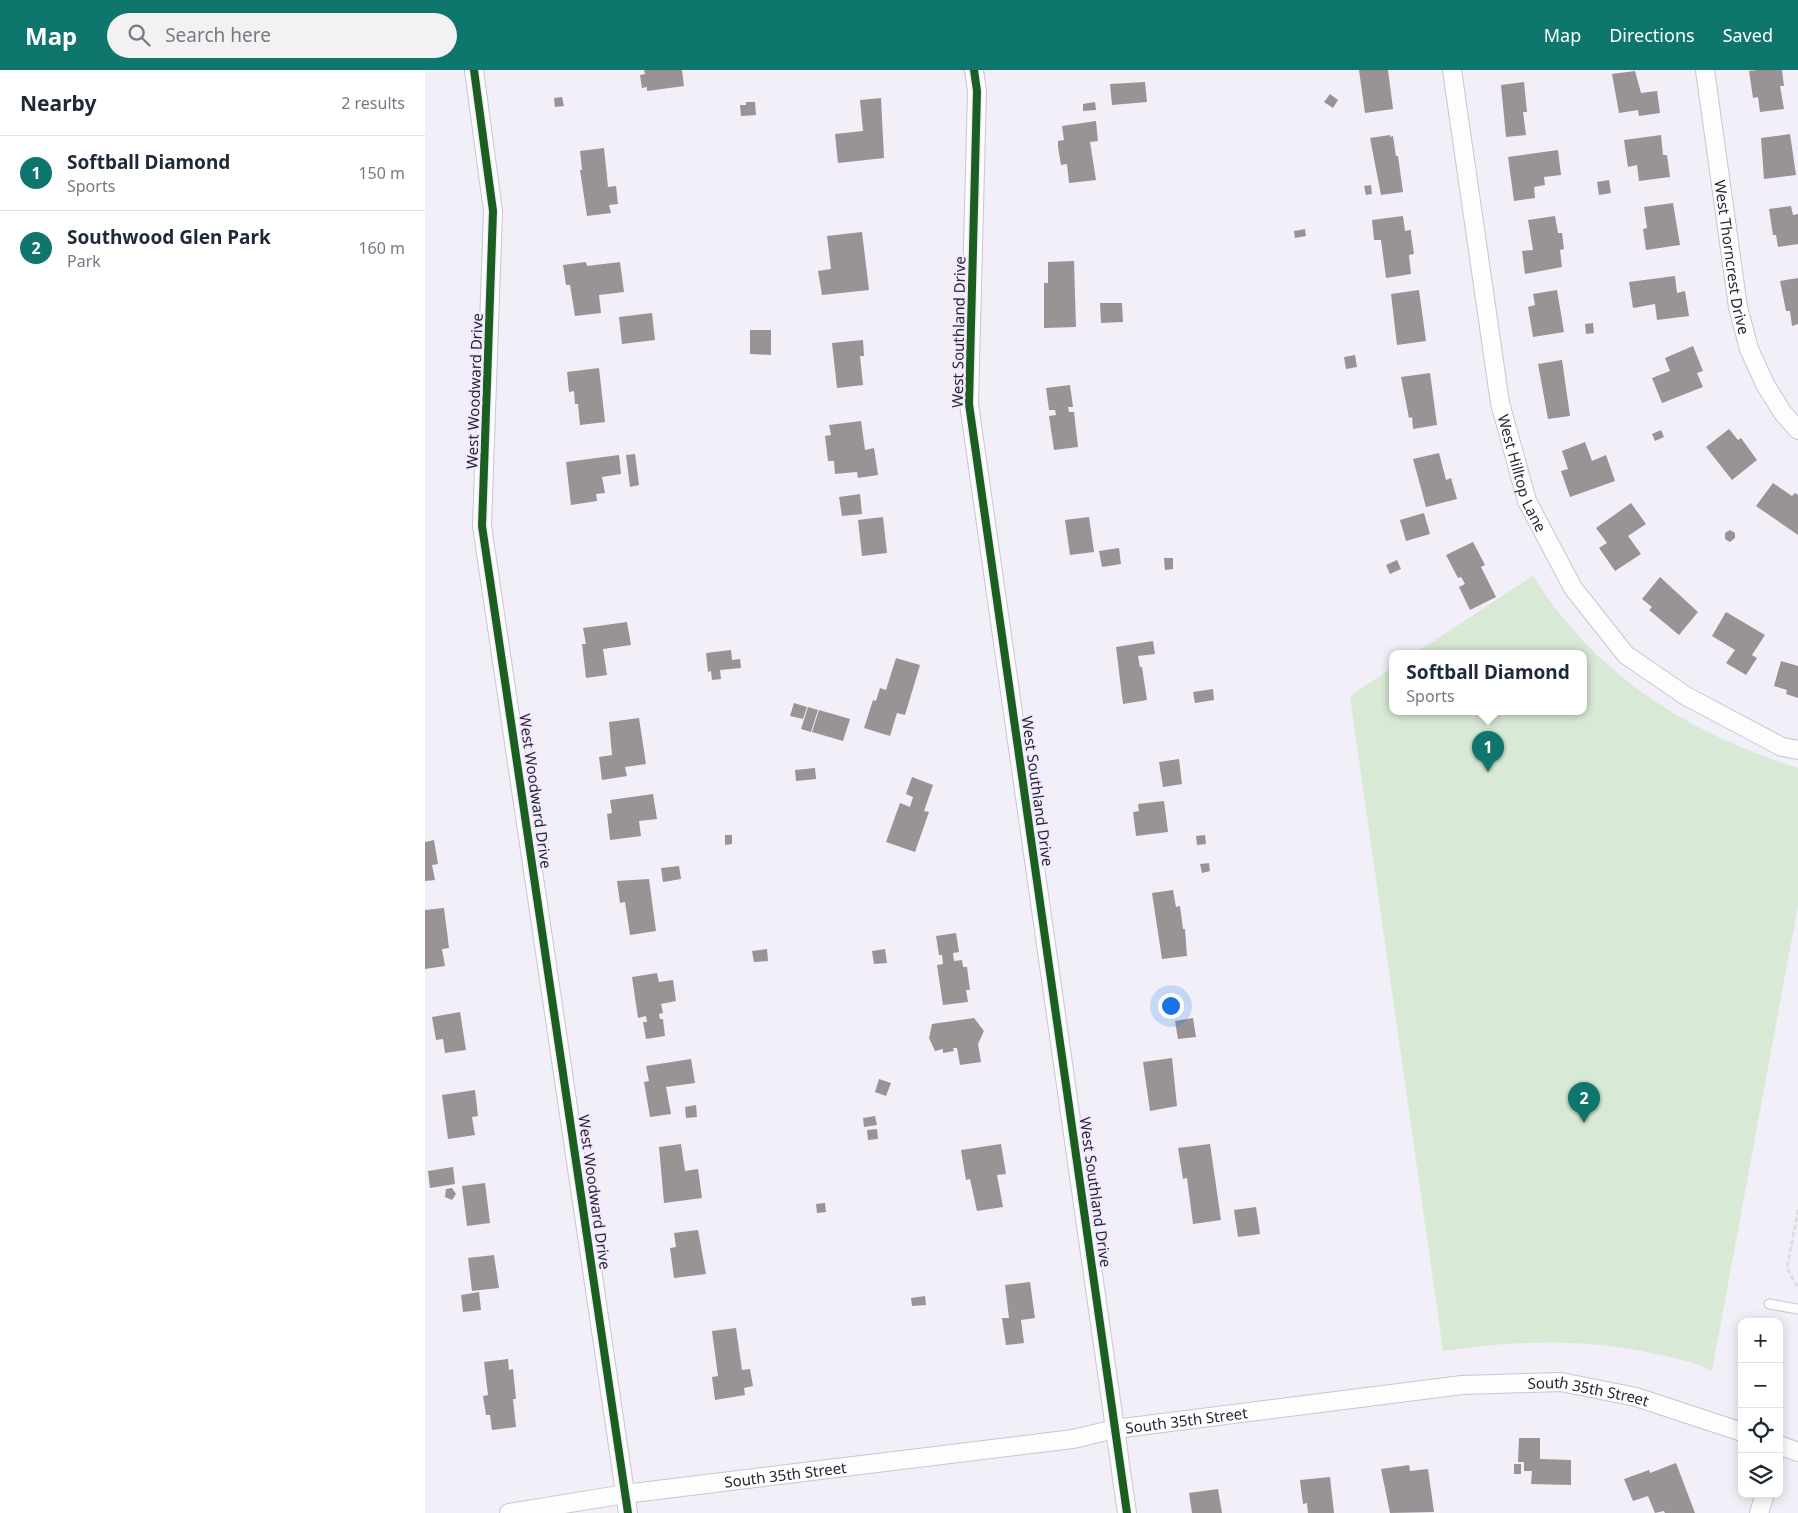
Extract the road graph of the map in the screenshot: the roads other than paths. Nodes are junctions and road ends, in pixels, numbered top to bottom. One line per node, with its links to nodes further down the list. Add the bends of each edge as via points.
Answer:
1 (474, 70): 13 (street, West Woodward Drive, via 493,211 483,526)
2 (974, 70): 9 (street, West Southland Drive, via 977,91 969,404)
3 (1452, 70): 6 (street, West Hilltop Lane, via 1500,403 1527,501 1573,588 1626,654 1686,696 1782,747)
4 (1705, 70): 5 (street, West Thorncrest Drive, via 1744,332 1765,386)
5 (1798, 430)
6 (1798, 750)
7 (1769, 1304): 8 (lane)
8 (1798, 1309)
9 (1115, 1429): 10 (street, South 35th Street, via 1463,1385 1561,1382 1636,1396); 13 (street, South 35th Street, via 1073,1439); 17 (street, West Southland Drive)
10 (1738, 1431)
11 (1783, 1447): 12 (street)
12 (1798, 1452)
13 (625, 1494): 15 (street, South 35th Street); 16 (street, West Woodward Drive)
14 (1764, 1498): 18 (street)
15 (509, 1513)
16 (628, 1513)
17 (1127, 1513)
18 (1759, 1513)

